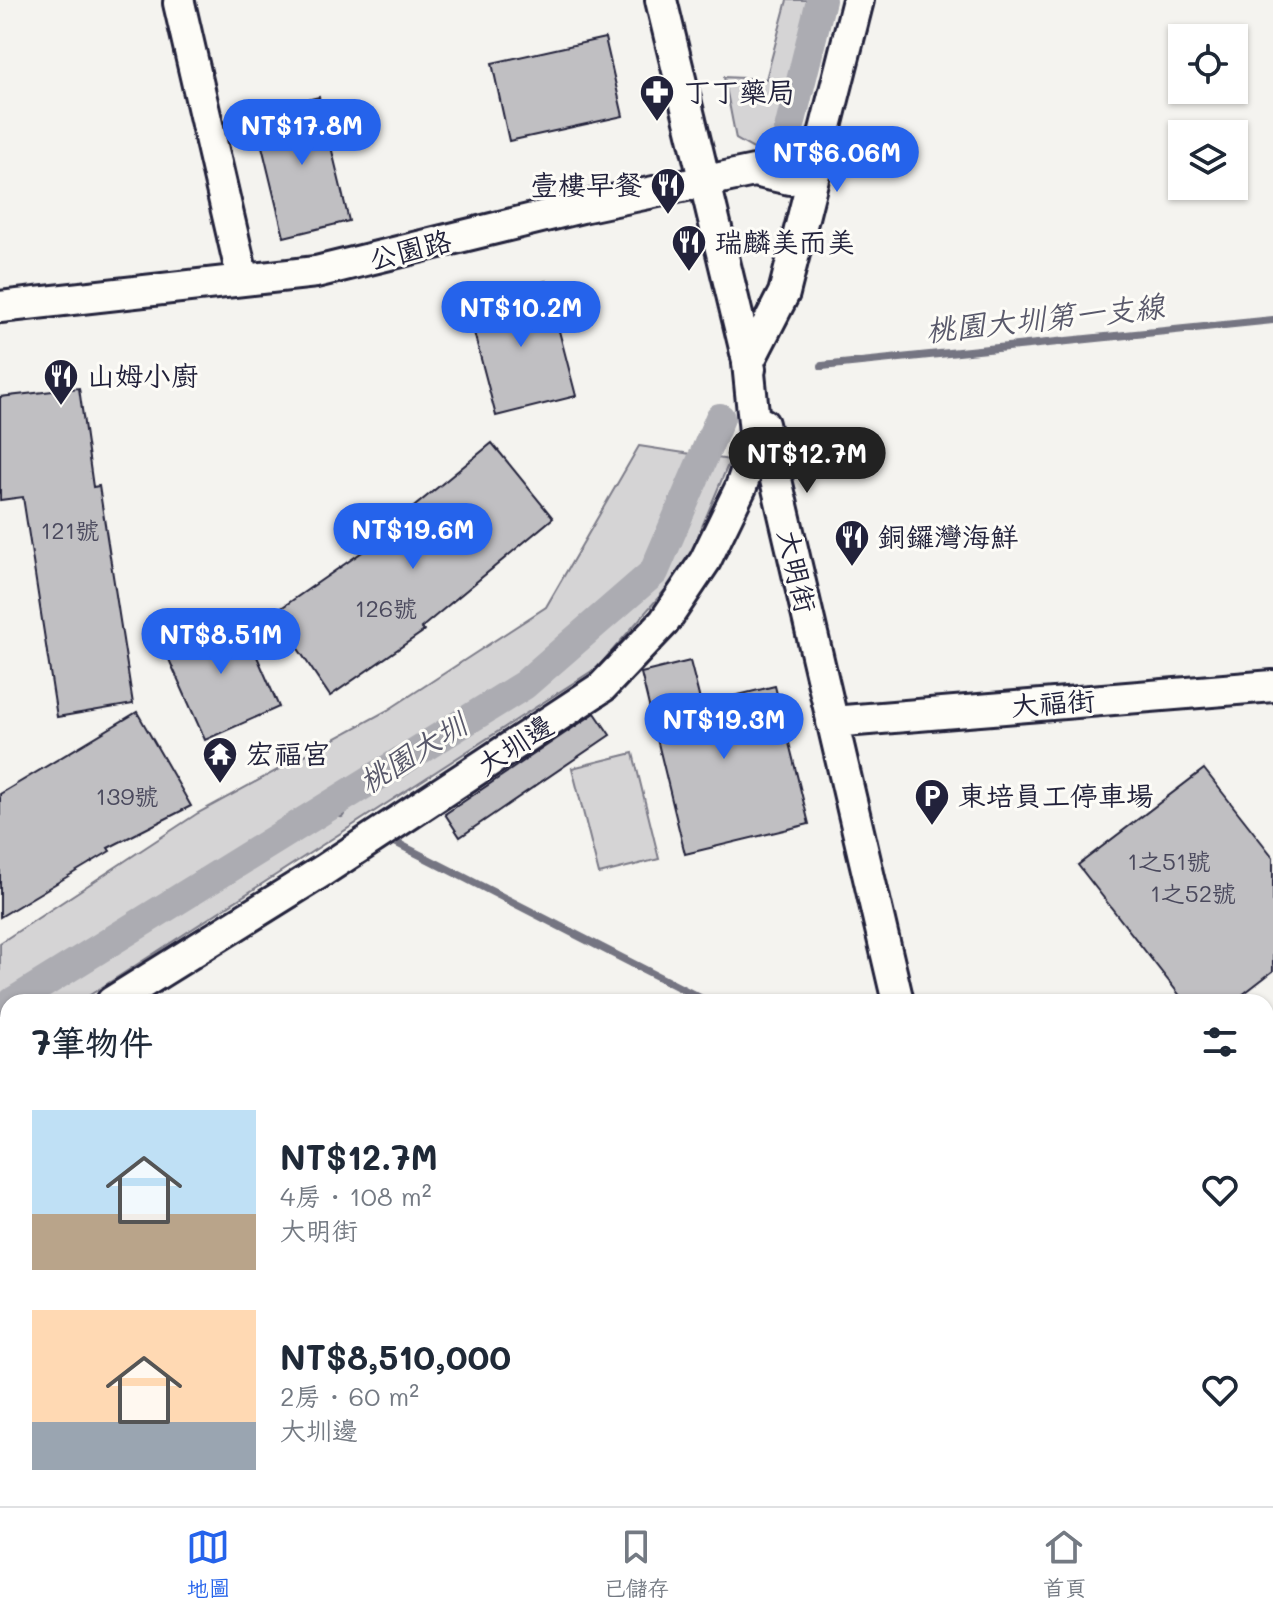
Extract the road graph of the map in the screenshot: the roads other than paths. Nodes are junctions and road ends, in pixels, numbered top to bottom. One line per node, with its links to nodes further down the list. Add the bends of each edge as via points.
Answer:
1 (661, 0): 5 (street, 大明街)
2 (858, 0): 4 (street)
3 (179, 3): 6 (street)
4 (814, 174): 5 (street, 公園路, via 790,179 754,171); 8 (street, via 784,293)
5 (703, 182): 6 (street, 公園路, via 316,272); 8 (street, 大明街)
6 (243, 280): 7 (street, 公園路)
7 (0, 307)
8 (748, 363): 10 (street, 大明街); 11 (street, 大圳邊, via 756,442 741,487 705,561 664,622 602,687)
9 (1273, 686): 10 (street, 大福街)
10 (832, 722): 12 (street, 大明街)
11 (125, 994)
12 (896, 994)

